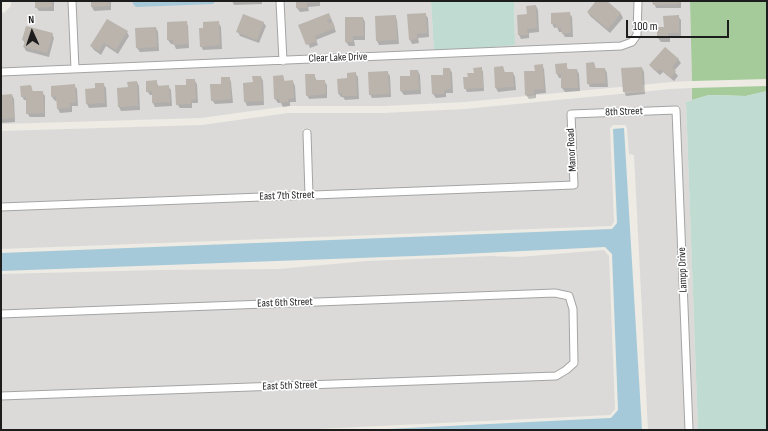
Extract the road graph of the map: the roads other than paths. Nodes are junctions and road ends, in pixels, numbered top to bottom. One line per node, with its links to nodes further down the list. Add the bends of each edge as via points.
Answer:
1 (72, 1): 7 (street)
2 (280, 1): 6 (street)
3 (638, 1): 4 (street, via 638,32)
4 (634, 40): 5 (street); 6 (street, Clear Lake Drive, via 621,46)
5 (639, 46)
6 (283, 61): 7 (street, Clear Lake Drive)
7 (75, 69): 8 (street, Clear Lake Drive)
8 (1, 72)
9 (676, 110): 10 (street, 8th Street); 18 (street, Lampp Drive)
10 (571, 114): 12 (street, Manor Road)
11 (307, 132): 13 (street)
12 (574, 185): 13 (street, East 7th Street)
13 (310, 195): 14 (street, East 7th Street)
14 (1, 207)
15 (1, 314): 16 (street, East 6th Street, via 555,293 569,296 573,309)
16 (574, 363): 17 (street, East 5th Street, via 556,376)
17 (1, 396)
18 (689, 430)

